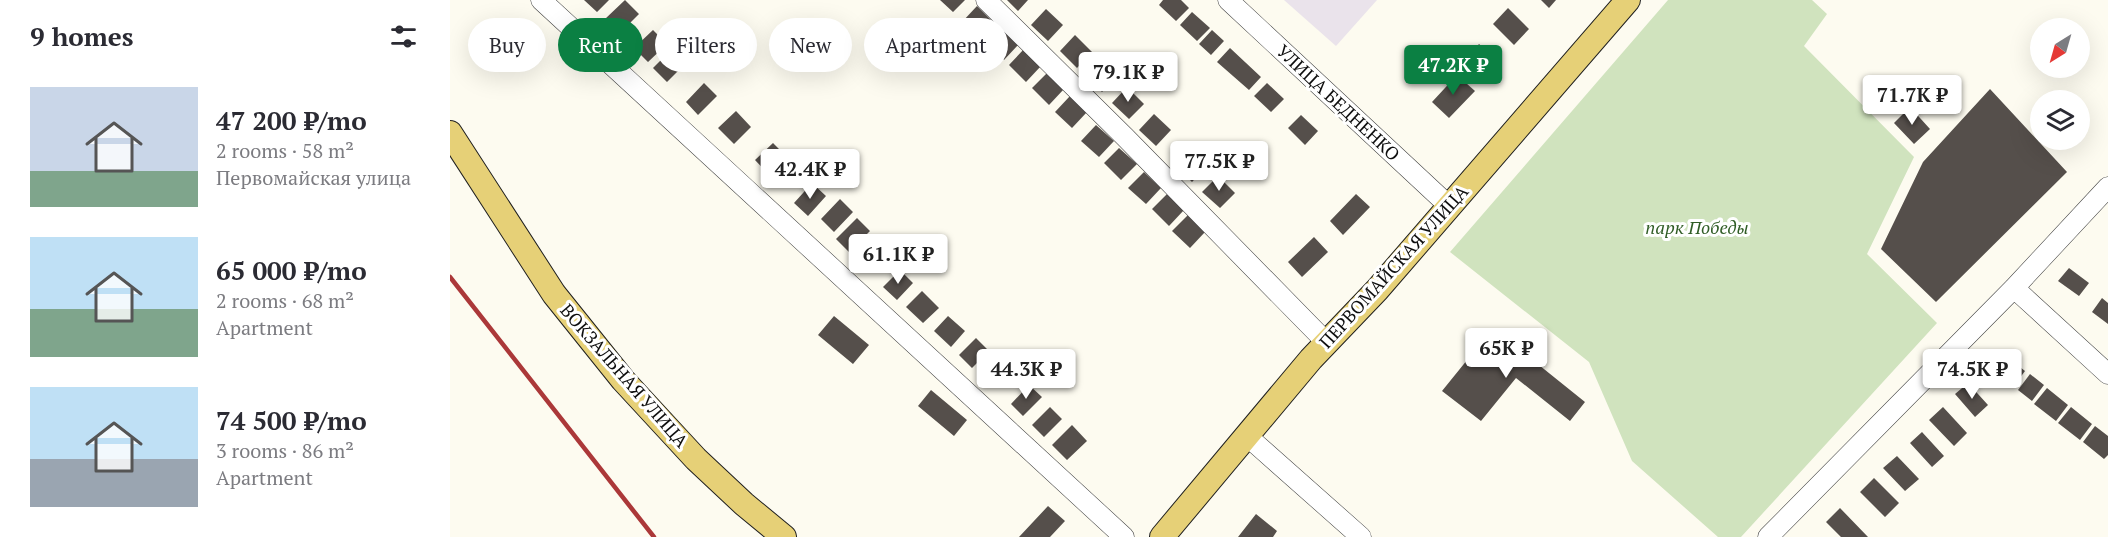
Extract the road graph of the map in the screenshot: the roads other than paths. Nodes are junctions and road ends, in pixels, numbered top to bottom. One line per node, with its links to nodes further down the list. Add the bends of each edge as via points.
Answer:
1 (541, 0): 13 (street)
2 (986, 0): 9 (street)
3 (1228, 0): 7 (street, УЛИЦА БЕДНЕНКО)
4 (1628, 0): 7 (main road, ПЕРВОМАЙСКАЯ УЛИЦА)
5 (450, 133): 12 (main road, ВОКЗАЛЬНАЯ УЛИЦА, via 554,294 623,380 696,459)
6 (2108, 188): 8 (street)
7 (1449, 206): 9 (main road, ПЕРВОМАЙСКАЯ УЛИЦА)
8 (2014, 288): 10 (street); 16 (street)
9 (1327, 343): 11 (main road, ПЕРВОМАЙСКАЯ УЛИЦА)
10 (2108, 374)
11 (1247, 435): 14 (main road, ПЕРВОМАЙСКАЯ УЛИЦА); 15 (street)
12 (784, 537)
13 (1124, 537)
14 (1162, 537)
15 (1361, 537)
16 (1768, 537)

